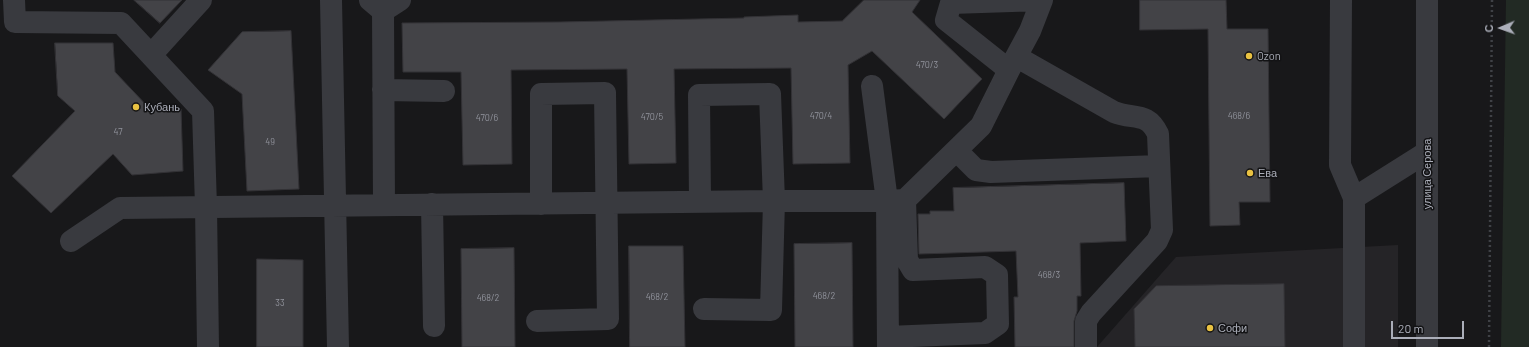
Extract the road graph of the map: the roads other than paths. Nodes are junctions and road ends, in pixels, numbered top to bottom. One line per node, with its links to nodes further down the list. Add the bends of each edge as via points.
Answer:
1 (14, 0): 7 (street, via 15,22 122,23)
2 (201, 0): 7 (street)
3 (330, 0): 22 (street)
4 (1341, 0): 14 (street, via 1340,165)
5 (1427, 0): 12 (street, улица Серова)
6 (384, 4): 9 (street)
7 (151, 55): 23 (street, via 203,111)
8 (872, 86): 16 (street)
9 (383, 90): 10 (street); 18 (street)
10 (444, 91)
11 (957, 151): 13 (street, via 976,170 991,172); 13 (street, via 981,126 1013,64 1114,112 1142,117 1153,124 1158,134); 16 (street)
12 (1427, 152): 14 (street); 33 (street, улица Серова)
13 (1159, 166): 31 (street, via 1162,230 1157,241 1086,321)
14 (1354, 198): 32 (street)
15 (774, 201): 16 (street); 17 (street); 17 (street, via 770,94 699,95); 25 (street, via 771,310)
16 (896, 201): 28 (street); 28 (street, via 907,260 913,270 985,267 997,275 998,324 985,333)
17 (700, 202): 21 (street)
18 (384, 204): 19 (street); 22 (street)
19 (432, 204): 20 (street); 27 (street)
20 (542, 204): 21 (street); 21 (street, via 541,94 605,93)
21 (606, 204): 26 (street, via 608,319)
22 (335, 205): 23 (street); 30 (street)
23 (206, 207): 24 (street, via 120,208); 29 (street)
24 (71, 241)
25 (704, 310)
26 (538, 321)
27 (434, 326)
28 (888, 342)
29 (208, 347)
30 (338, 347)
31 (1086, 347)
32 (1354, 347)
33 (1427, 347)

